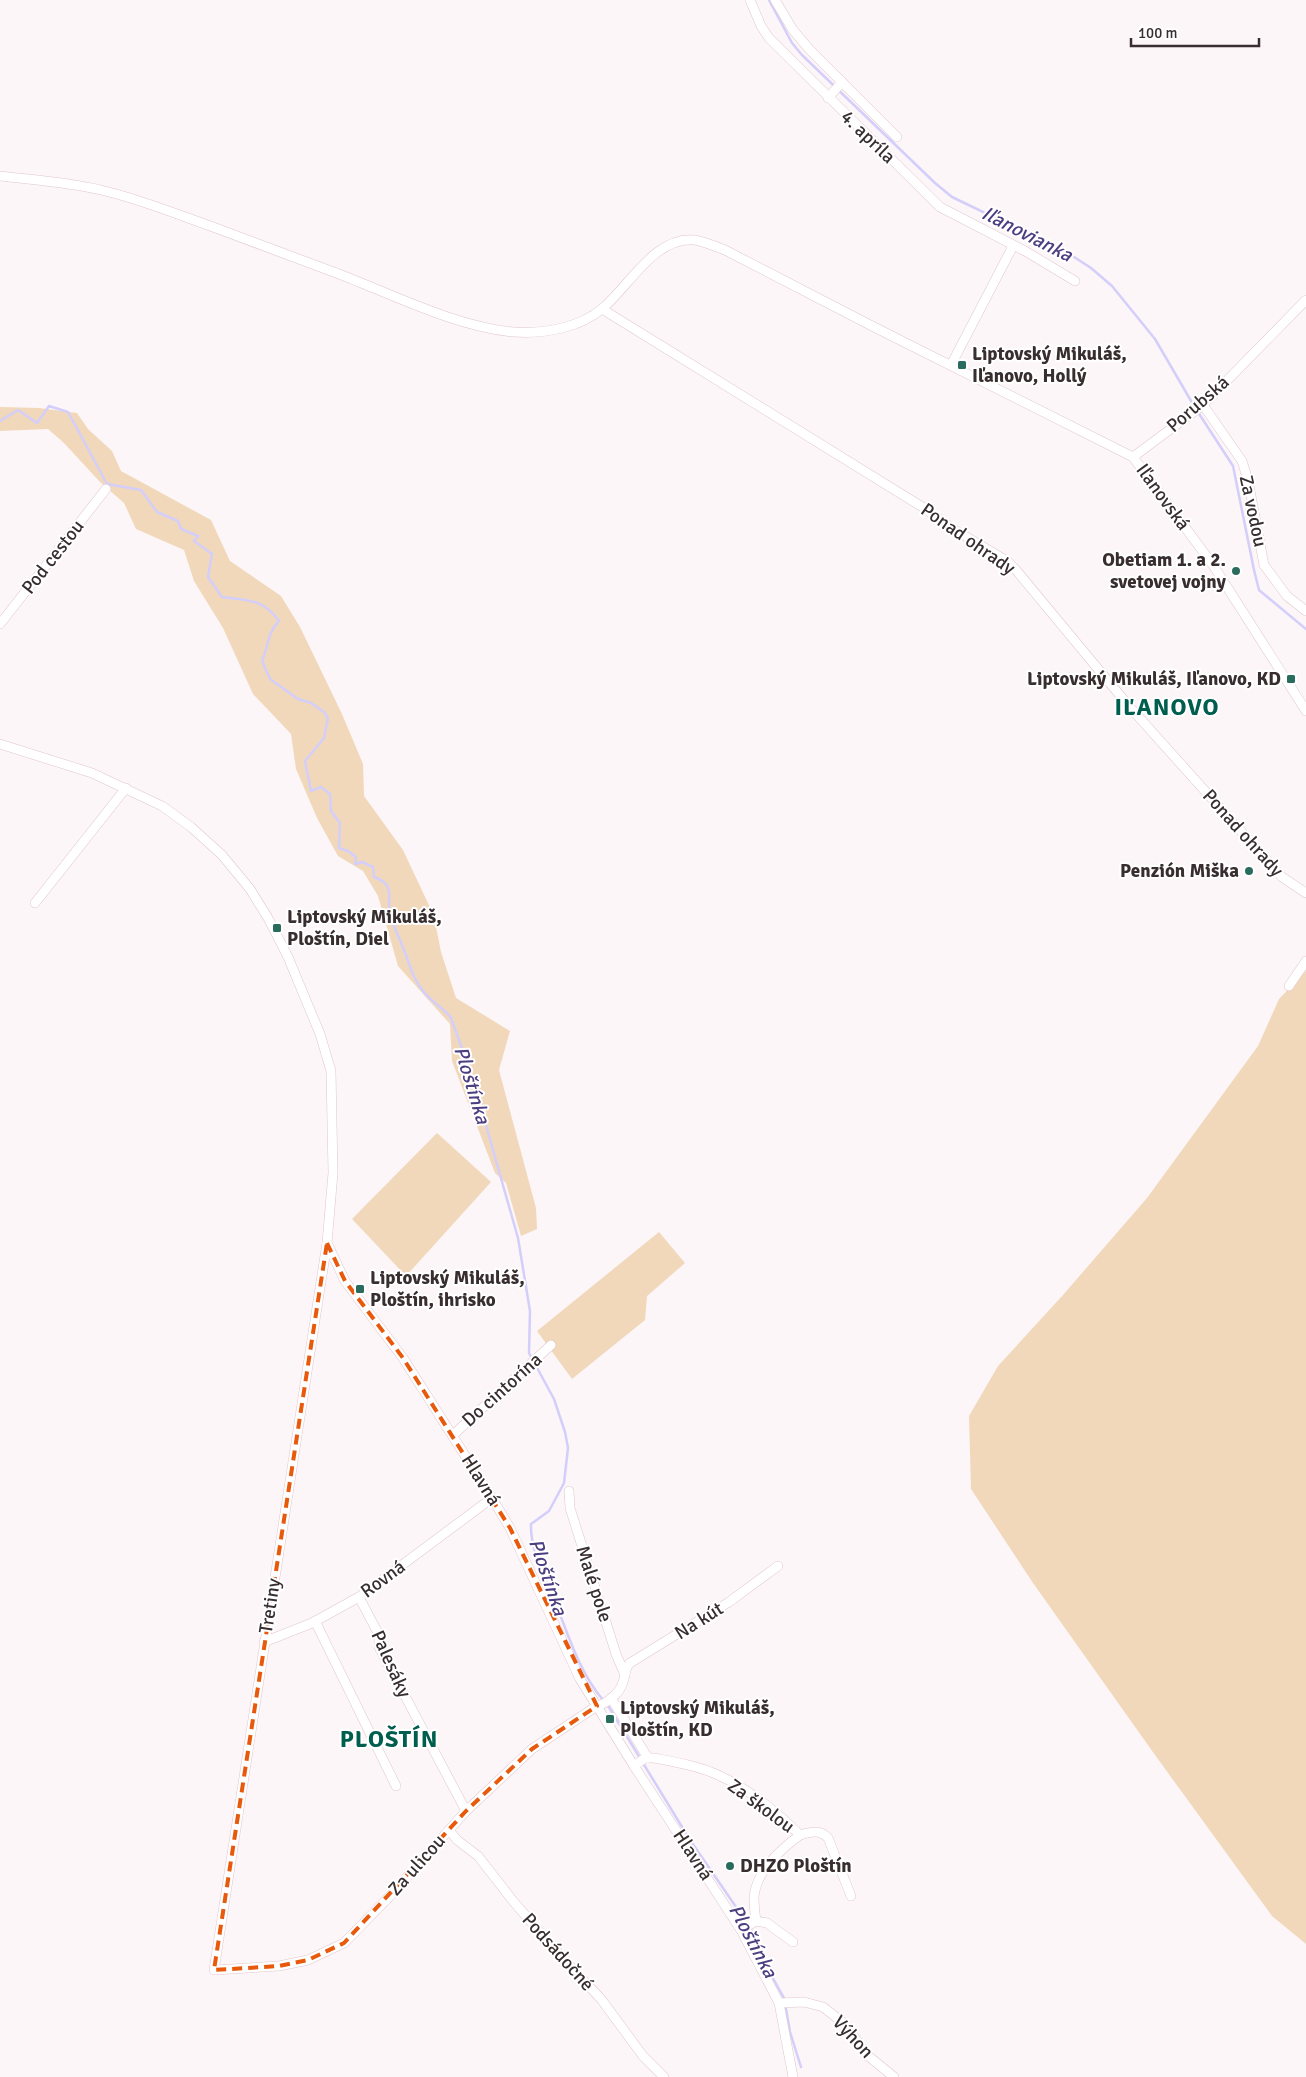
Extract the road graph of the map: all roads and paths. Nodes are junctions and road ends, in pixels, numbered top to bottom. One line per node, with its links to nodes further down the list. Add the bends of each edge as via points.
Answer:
1 (750, 0): 4 (street, 4. apríla, via 769,38)
2 (775, 0): 3 (street, 4. apríla, via 793,30)
3 (841, 84): 4 (street); 5 (street, 4. apríla)
4 (831, 95): 7 (street, 4. apríla, via 940,207)
5 (897, 137)
6 (0, 176): 10 (street, Iľanovská, via 122,195 326,268 450,317 489,328 517,332 547,331 575,323)
7 (1013, 246): 8 (street, 4. apríla); 11 (street)
8 (1075, 281)
9 (1306, 300): 12 (street, Porubská)
10 (602, 309): 11 (street, Iľanovská, via 656,252 669,244 694,240 725,250); 20 (street, Ponad ohrady, via 1007,562 1128,705 1282,877)
11 (951, 365): 13 (street, Iľanovská)
12 (1199, 408): 13 (street, Porubská); 15 (street, Za vodou, via 1242,461 1264,565 1287,596)
13 (1133, 457): 17 (street, Iľanovská, via 1213,565)
14 (106, 489): 16 (street, Pod cestou)
15 (1306, 611)
16 (0, 624)
17 (1306, 711)
18 (0, 744): 19 (street, Tretiny, via 92,773)
19 (126, 788): 21 (street); 24 (street, Tretiny, via 162,806 222,855 250,889 288,957 320,1034 331,1071 333,1173)
20 (1306, 893)
21 (36, 904)
22 (1306, 961): 23 (street)
23 (1289, 986)
24 (327, 1243): 26 (street, Hlavná, via 345,1280 403,1358); 32 (street, Tretiny)
25 (551, 1346): 26 (street, Do cintorína)
26 (453, 1435): 28 (street, Hlavná)
27 (569, 1492): 33 (street, Malé pole, via 570,1508)
28 (492, 1498): 30 (street, Rovná); 34 (street, Hlavná, via 510,1528 580,1679)
29 (778, 1566): 33 (street, Na kút, via 729,1602 634,1660 627,1666)
30 (359, 1597): 31 (street, Rovná); 37 (street, Palesáky, via 379,1635 379,1647)
31 (316, 1621): 32 (street, Rovná); 36 (street)
32 (264, 1642): 43 (street, Tretiny)
33 (625, 1676): 34 (street, Na kút, via 622,1687)
34 (605, 1702): 35 (street); 35 (street, Hlavná, via 605,1718); 37 (street, Za ulicou, via 532,1750)
35 (641, 1761): 39 (street, Za školou, via 677,1762 717,1774 756,1797); 41 (street, Hlavná)
36 (396, 1786)
37 (466, 1811): 38 (street, Za ulicou)
38 (449, 1830): 43 (street, Za ulicou, via 344,1943 308,1960 279,1966); 45 (street, Podsádočné, via 478,1856)
39 (800, 1834): 40 (street, Za školou, via 824,1833); 41 (street, via 776,1856 758,1881)
40 (851, 1896)
41 (748, 1925): 42 (street, via 767,1923); 44 (street, Hlavná)
42 (793, 1942)
43 (214, 1970)
44 (777, 1999): 46 (street, Hlavná); 47 (street, Výhon, via 823,2007 846,2025 867,2055)
45 (664, 2077)
46 (793, 2077)
47 (894, 2077)

